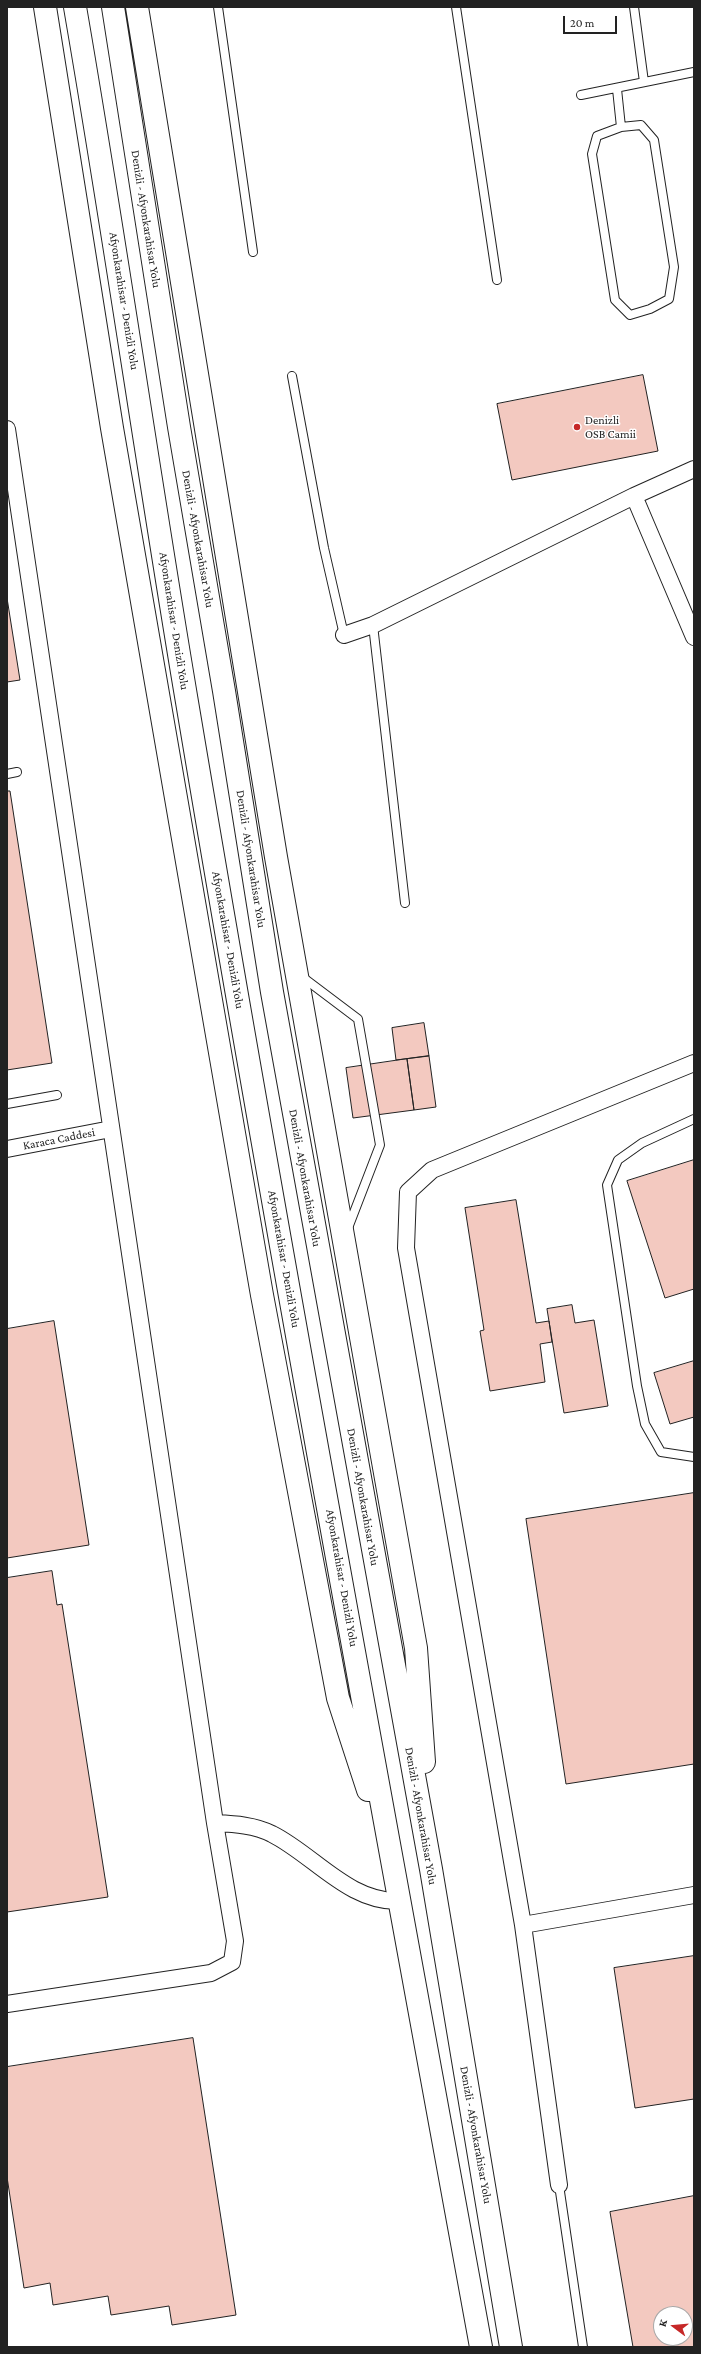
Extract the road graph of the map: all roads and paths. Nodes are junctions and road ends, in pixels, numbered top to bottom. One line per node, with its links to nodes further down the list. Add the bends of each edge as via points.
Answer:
1 (45, 7): 36 (highway, via 114,444 265,1310 338,1698)
2 (75, 7): 36 (highway, Afyonkarahisar - Denizli Yolu, via 111,215 188,708)
3 (113, 7): 35 (highway, Denizli - Afyonkarahisar Yolu, via 273,1000)
4 (137, 7): 25 (highway)
5 (218, 7): 13 (lane)
6 (456, 7): 14 (lane)
7 (634, 7): 9 (lane)
8 (694, 72): 9 (lane)
9 (644, 82): 10 (lane)
10 (617, 89): 11 (lane); 12 (lane)
11 (581, 95)
12 (621, 127): 12 (lane, via 641,125 654,140 674,267 669,299 650,309 630,315 615,300 592,154 597,136)
13 (253, 252)
14 (497, 280)
15 (292, 376): 20 (lane, via 324,548)
16 (7, 429): 30 (street)
17 (694, 469): 18 (street)
18 (634, 496): 19 (street); 21 (street)
19 (373, 624): 20 (street); 24 (lane)
20 (344, 635)
21 (694, 637)
22 (17, 772): 23 (lane)
23 (7, 774)
24 (405, 903)
25 (297, 972): 32 (highway); 32 (lane, via 358,1019 380,1145)
26 (694, 1064): 39 (street, via 432,1170 408,1192 406,1248)
27 (57, 1095): 28 (lane)
28 (7, 1104)
29 (694, 1119): 33 (lane, via 642,1143 618,1160 607,1185 624,1305 645,1424 661,1452)
30 (111, 1128): 31 (street, Karaca Caddesi); 34 (street)
31 (7, 1148)
32 (344, 1238): 35 (highway, via 416,1648)
33 (694, 1457)
34 (216, 1823): 38 (street, via 255,1828 273,1834 363,1894 380,1900); 40 (street, via 235,1941 232,1962 211,1973)
35 (431, 1869): 43 (highway, Denizli - Afyonkarahisar Yolu)
36 (394, 1871): 38 (highway)
37 (694, 1895): 39 (street)
38 (400, 1901): 42 (highway)
39 (523, 1925): 41 (street)
40 (7, 2004)
41 (559, 2185): 44 (lane)
42 (480, 2347)
43 (511, 2347)
44 (582, 2347)

